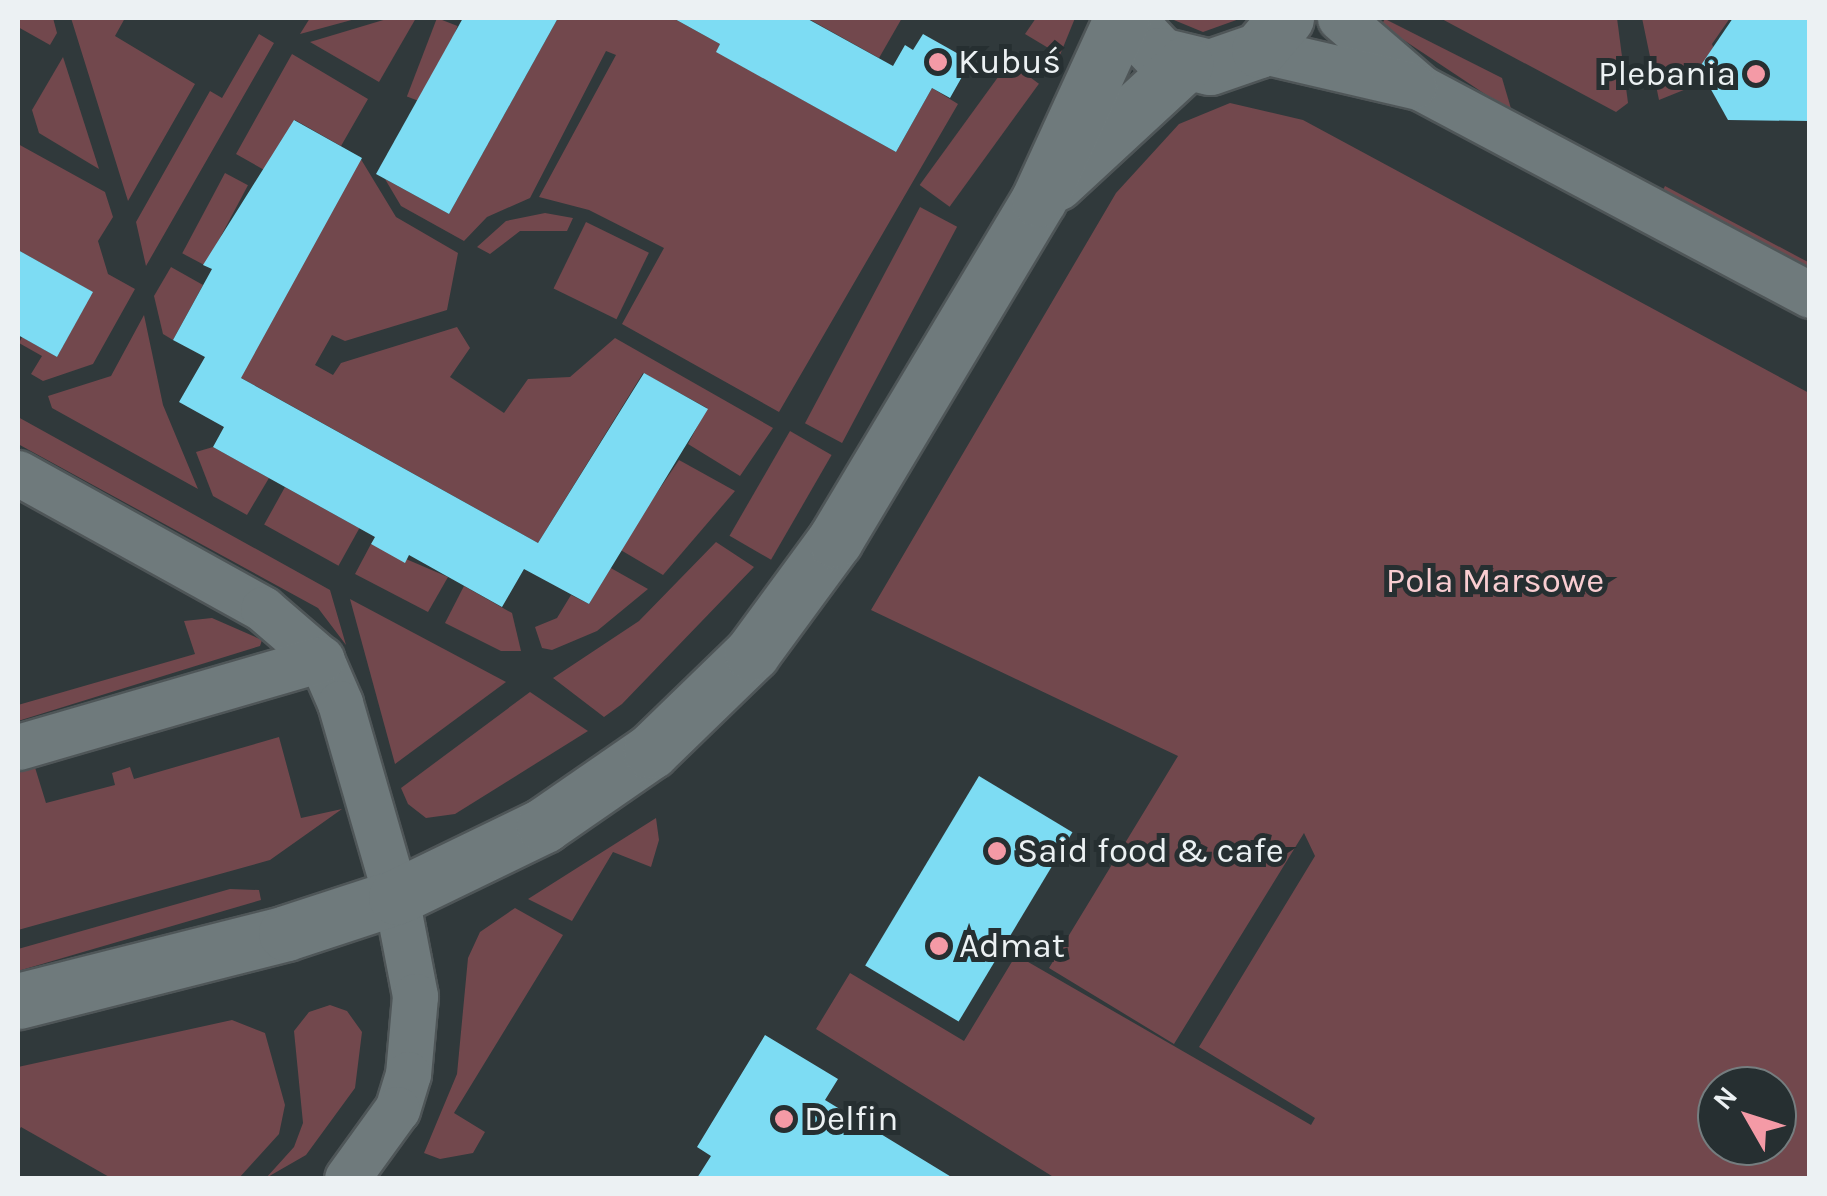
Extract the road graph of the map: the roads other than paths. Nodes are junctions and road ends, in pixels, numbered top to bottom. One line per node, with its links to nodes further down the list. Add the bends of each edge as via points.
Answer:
1 (1124, 18): 4 (street, via 1160,55); 6 (street)
2 (1340, 18): 5 (street)
3 (1272, 34): 4 (street, via 1236,62); 5 (street)
4 (1185, 64): 6 (street)
5 (1421, 88): 7 (street)
6 (1039, 199): 11 (street, via 836,540 752,653 701,706 599,790 491,854)
7 (1810, 295)
8 (18, 473): 9 (street, via 263,609)
9 (320, 659): 10 (street); 11 (street, via 340,703)
10 (18, 746)
11 (396, 897): 12 (street); 13 (street, via 414,996 408,1074 397,1110)
12 (18, 1001)
13 (346, 1178)

